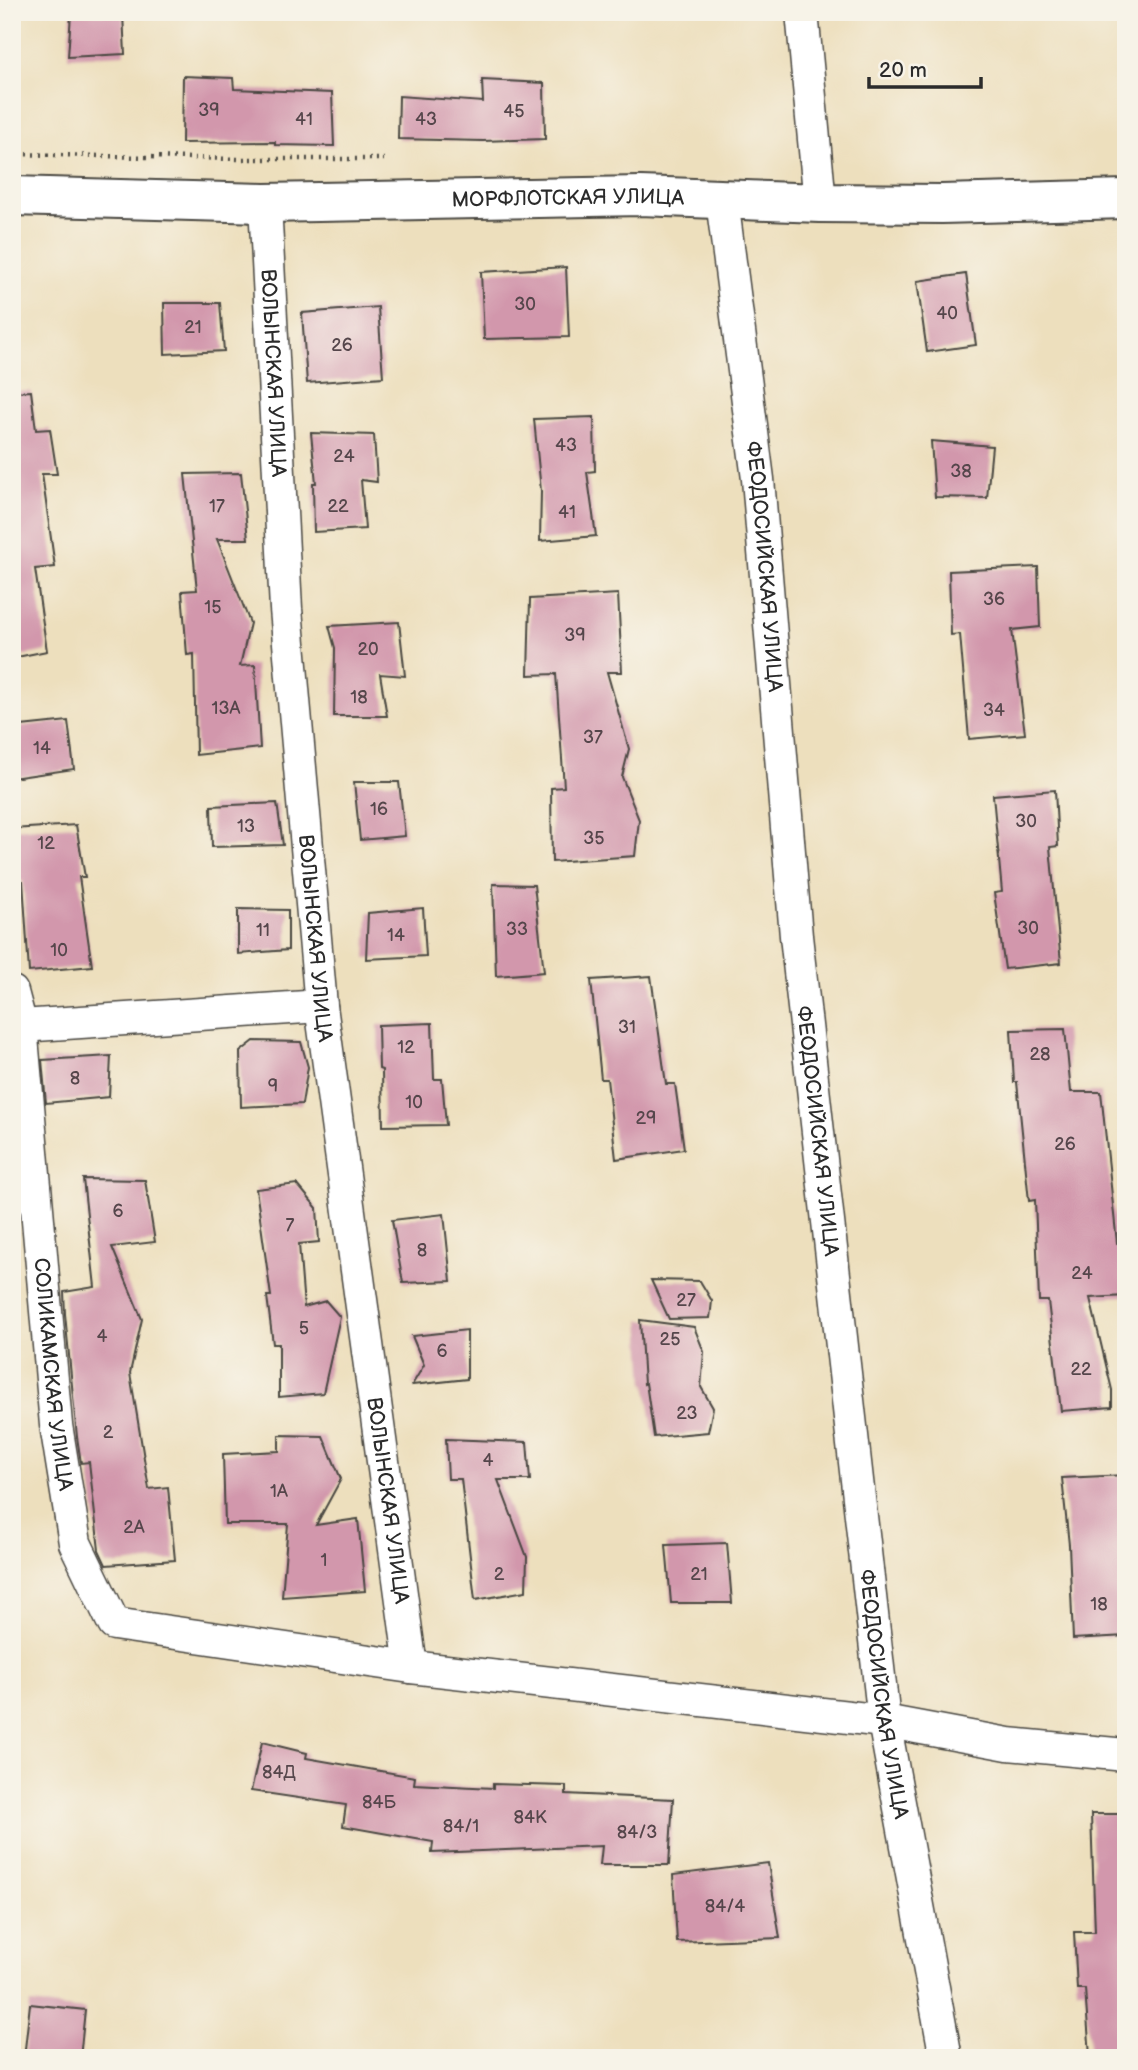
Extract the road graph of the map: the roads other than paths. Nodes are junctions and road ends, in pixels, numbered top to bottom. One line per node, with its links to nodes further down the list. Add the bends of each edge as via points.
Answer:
1 (802, 12): 6 (street)
2 (12, 196): 5 (street, МОРФЛОТСКАЯ УЛИЦА)
3 (722, 200): 5 (street, МОРФЛОТСКАЯ УЛИЦА, via 641,196); 6 (street, МОРФЛОТСКАЯ УЛИЦА); 11 (street, ФЕОДОСИЙСКАЯ УЛИЦА, via 758,479 796,936)
4 (1126, 200): 6 (street, МОРФЛОТСКАЯ УЛИЦА)
5 (265, 203): 8 (street, ВОЛЫНСКАЯ УЛИЦА, via 286,608)
6 (820, 203)
7 (12, 992): 9 (street, СОЛИКАМСКАЯ УЛИЦА)
8 (321, 1006): 9 (street); 10 (street, ВОЛЫНСКАЯ УЛИЦА)
9 (20, 1026): 10 (street, СОЛИКАМСКАЯ УЛИЦА, via 56,1425 75,1543 114,1624)
10 (411, 1667): 11 (street)
11 (884, 1721): 12 (street, via 1007,1744); 13 (street, ФЕОДОСИЙСКАЯ УЛИЦА)
12 (1126, 1755)
13 (946, 2058)

